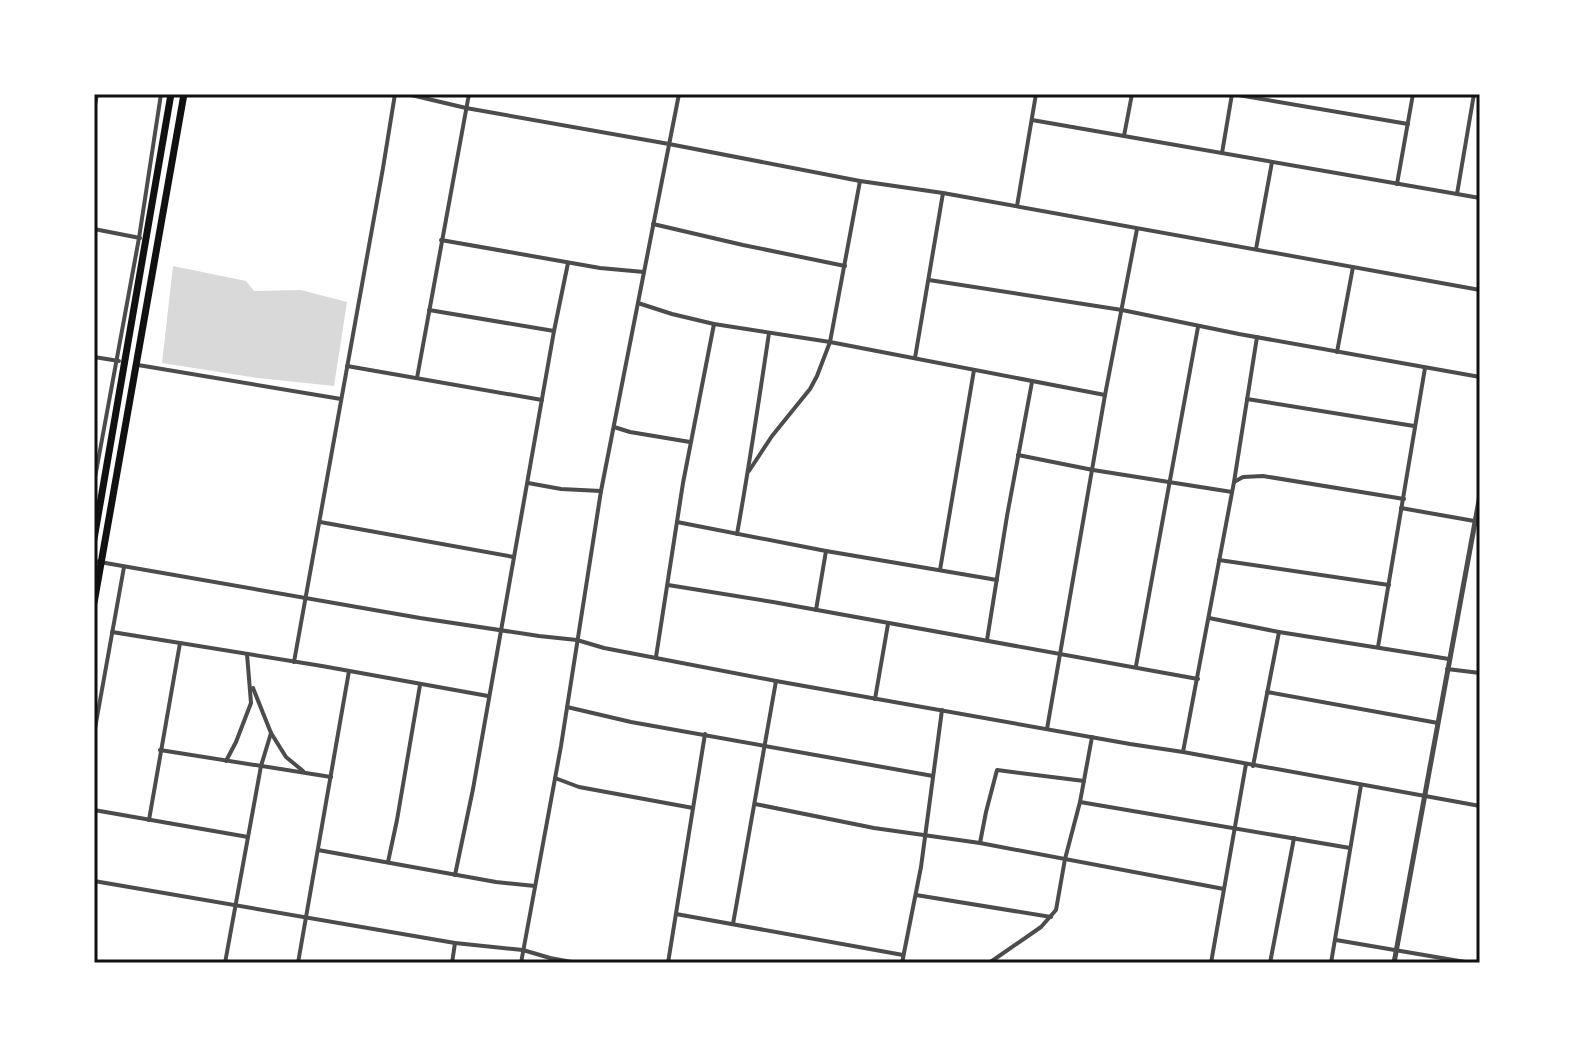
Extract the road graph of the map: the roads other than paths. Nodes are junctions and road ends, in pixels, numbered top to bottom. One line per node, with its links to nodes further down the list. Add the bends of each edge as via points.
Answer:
1 (97, 94): 15 (street)
2 (161, 94): 31 (street)
3 (170, 94): 31 (main road)
4 (185, 94): 53 (main road)
5 (395, 94): 54 (street)
6 (407, 94): 14 (street)
7 (469, 94): 14 (street)
8 (679, 94): 19 (street)
9 (1036, 94): 16 (street)
10 (1132, 94): 18 (street)
11 (1232, 94): 17 (street); 20 (street)
12 (1413, 94): 17 (street)
13 (1474, 94): 25 (street)
14 (466, 108): 19 (street); 32 (street)
15 (94, 110)
16 (1032, 120): 18 (street); 27 (street)
17 (1408, 124): 23 (street)
18 (1124, 136): 20 (street)
19 (669, 144): 22 (street); 28 (street)
20 (1222, 153): 21 (street)
21 (1272, 162): 23 (street); 33 (street)
22 (860, 181): 24 (street); 35 (street)
23 (1397, 184): 25 (street)
24 (943, 193): 27 (street); 38 (street)
25 (1457, 194): 26 (street)
26 (1480, 198)
27 (1017, 207): 30 (street)
28 (653, 224): 35 (street); 37 (street)
29 (94, 229): 31 (street)
30 (1137, 229): 33 (street); 42 (street)
31 (143, 239): 52 (main road)
32 (441, 240): 34 (street); 41 (street)
33 (1256, 249): 36 (street)
34 (568, 263): 37 (street); 45 (street)
35 (845, 266): 48 (street)
36 (1353, 267): 39 (street); 49 (street)
37 (644, 272): 40 (street)
38 (929, 280): 42 (street); 51 (street)
39 (1480, 290)
40 (638, 303): 43 (street); 65 (street)
41 (429, 310): 45 (street); 58 (street)
42 (1122, 310): 44 (street); 60 (street)
43 (714, 324): 46 (street); 66 (street)
44 (1198, 326): 47 (street); 70 (street)
45 (554, 331): 63 (street)
46 (769, 333): 48 (street); 69 (street)
47 (1257, 337): 49 (street); 61 (street)
48 (830, 342): 51 (street); 69 (street, via 810,389)
49 (1337, 352): 55 (street)
50 (94, 357): 52 (street)
51 (915, 358): 56 (street)
52 (121, 362): 72 (street); 83 (main road)
53 (136, 364): 62 (street); 87 (main road)
54 (347, 366): 58 (street); 62 (street)
55 (1425, 368): 57 (street); 64 (street)
56 (974, 370): 59 (street); 89 (street)
57 (1480, 377)
58 (417, 378): 63 (street)
59 (1032, 382): 60 (street); 67 (street)
60 (1105, 395): 68 (street)
61 (1246, 398): 64 (street); 71 (street)
62 (341, 399): 79 (street)
63 (543, 400): 73 (street)
64 (1414, 426): 77 (street)
65 (614, 427): 66 (street); 74 (street)
66 (691, 442): 80 (street)
67 (1018, 455): 68 (street); 90 (street)
68 (1093, 470): 70 (street); 106 (street)
69 (749, 471): 82 (street)
70 (1171, 482): 75 (street); 110 (street)
71 (1234, 482): 75 (street); 77 (street, via 1263,476)
72 (94, 483)
73 (528, 483): 74 (street); 85 (street)
74 (601, 491): 101 (street)
75 (1232, 492): 86 (street)
76 (1480, 495): 81 (street)
77 (1404, 499): 78 (street)
78 (1401, 508): 81 (street); 92 (street)
79 (320, 522): 85 (street); 93 (street)
80 (677, 522): 82 (street); 91 (street)
81 (1478, 522): 108 (street)
82 (737, 534): 84 (street)
83 (94, 539)
84 (826, 551): 89 (street); 95 (street)
85 (514, 557): 98 (street)
86 (1219, 560): 92 (street); 96 (street)
87 (97, 562): 88 (street); 94 (main road)
88 (124, 567): 93 (street); 99 (street)
89 (940, 570): 90 (street)
90 (997, 580): 102 (street)
91 (668, 585): 95 (street); 107 (street)
92 (1389, 585): 104 (street)
93 (305, 598): 98 (street); 109 (street)
94 (94, 603)
95 (816, 610): 97 (street)
96 (1209, 618): 100 (street); 114 (street)
97 (888, 624): 102 (street); 120 (street)
98 (501, 630): 101 (street); 119 (street)
99 (112, 632): 103 (street); 126 (street)
100 (1279, 632): 104 (street); 118 (street)
101 (577, 640): 107 (street); 121 (street)
102 (987, 640): 106 (street)
103 (180, 643): 105 (street); 130 (street)
104 (1378, 647): 108 (street)
105 (247, 654): 109 (street); 116 (street)
106 (1060, 654): 110 (street); 124 (street)
107 (656, 657): 115 (street)
108 (1449, 659): 111 (street)
109 (294, 662): 112 (street)
110 (1136, 666): 114 (street)
111 (1447, 669): 113 (street); 123 (street)
112 (349, 671): 117 (street); 138 (street)
113 (1480, 673)
114 (1198, 679): 131 (street)
115 (776, 681): 120 (street); 129 (street)
116 (250, 682): 125 (street); 132 (street, via 251,703)
117 (420, 685): 119 (street); 157 (street)
118 (1267, 692): 123 (street); 135 (street)
119 (489, 696): 158 (street)
120 (875, 699): 122 (street)
121 (567, 707): 127 (street); 139 (street)
122 (942, 710): 124 (street); 137 (street)
123 (1438, 723): 142 (street)
124 (1047, 729): 128 (street)
125 (271, 733): 134 (street); 136 (street, via 286,757)
126 (94, 734)
127 (705, 734): 129 (street); 146 (street)
128 (1092, 737): 131 (street); 140 (street)
129 (765, 745): 137 (street); 144 (street)
130 (160, 750): 132 (street); 148 (street)
131 (1183, 752): 133 (street)
132 (226, 761): 134 (street)
133 (1246, 764): 135 (street); 149 (street)
134 (261, 766): 136 (street); 150 (street)
135 (1253, 766): 141 (street)
136 (306, 773): 138 (street)
137 (933, 776): 151 (street)
138 (331, 777): 155 (street)
139 (555, 778): 146 (street); 160 (street)
140 (1084, 781): 143 (street); 153 (street, via 997,770)
141 (1361, 785): 142 (street); 154 (street)
142 (1424, 796): 145 (street); 171 (street)
143 (1080, 802): 149 (street); 156 (street)
144 (755, 804): 151 (street); 167 (street)
145 (1480, 806)
146 (693, 808): 164 (street)
147 (94, 810): 148 (street)
148 (149, 820): 150 (street)
149 (1235, 828): 152 (street); 161 (street)
150 (248, 837): 163 (street)
151 (924, 837): 153 (street); 162 (street)
152 (1294, 838): 154 (street); 182 (street)
153 (980, 843): 156 (street)
154 (1350, 848): 168 (street)
155 (318, 850): 157 (street); 165 (street)
156 (1065, 859): 161 (street); 166 (street)
157 (388, 862): 158 (street)
158 (455, 875): 160 (street)
159 (94, 881): 163 (street)
160 (535, 886): 170 (street)
161 (1224, 889): 181 (street)
162 (916, 895): 166 (street); 172 (street)
163 (237, 905): 165 (street); 173 (street)
164 (676, 914): 167 (street); 178 (street)
165 (306, 917): 169 (street); 174 (street)
166 (1051, 917): 180 (street)
167 (733, 924): 172 (street)
168 (1336, 940): 171 (street); 183 (street)
169 (455, 943): 170 (street); 175 (street)
170 (523, 950): 176 (street); 177 (street)
171 (1396, 950): 184 (street); 185 (street)
172 (903, 955): 179 (street)
173 (225, 963)
174 (298, 963)
175 (452, 963)
176 (521, 963)
177 (577, 963)
178 (668, 963)
179 (902, 963)
180 (989, 963)
181 (1211, 963)
182 (1270, 963)
183 (1331, 963)
184 (1394, 963)
185 (1471, 963)

